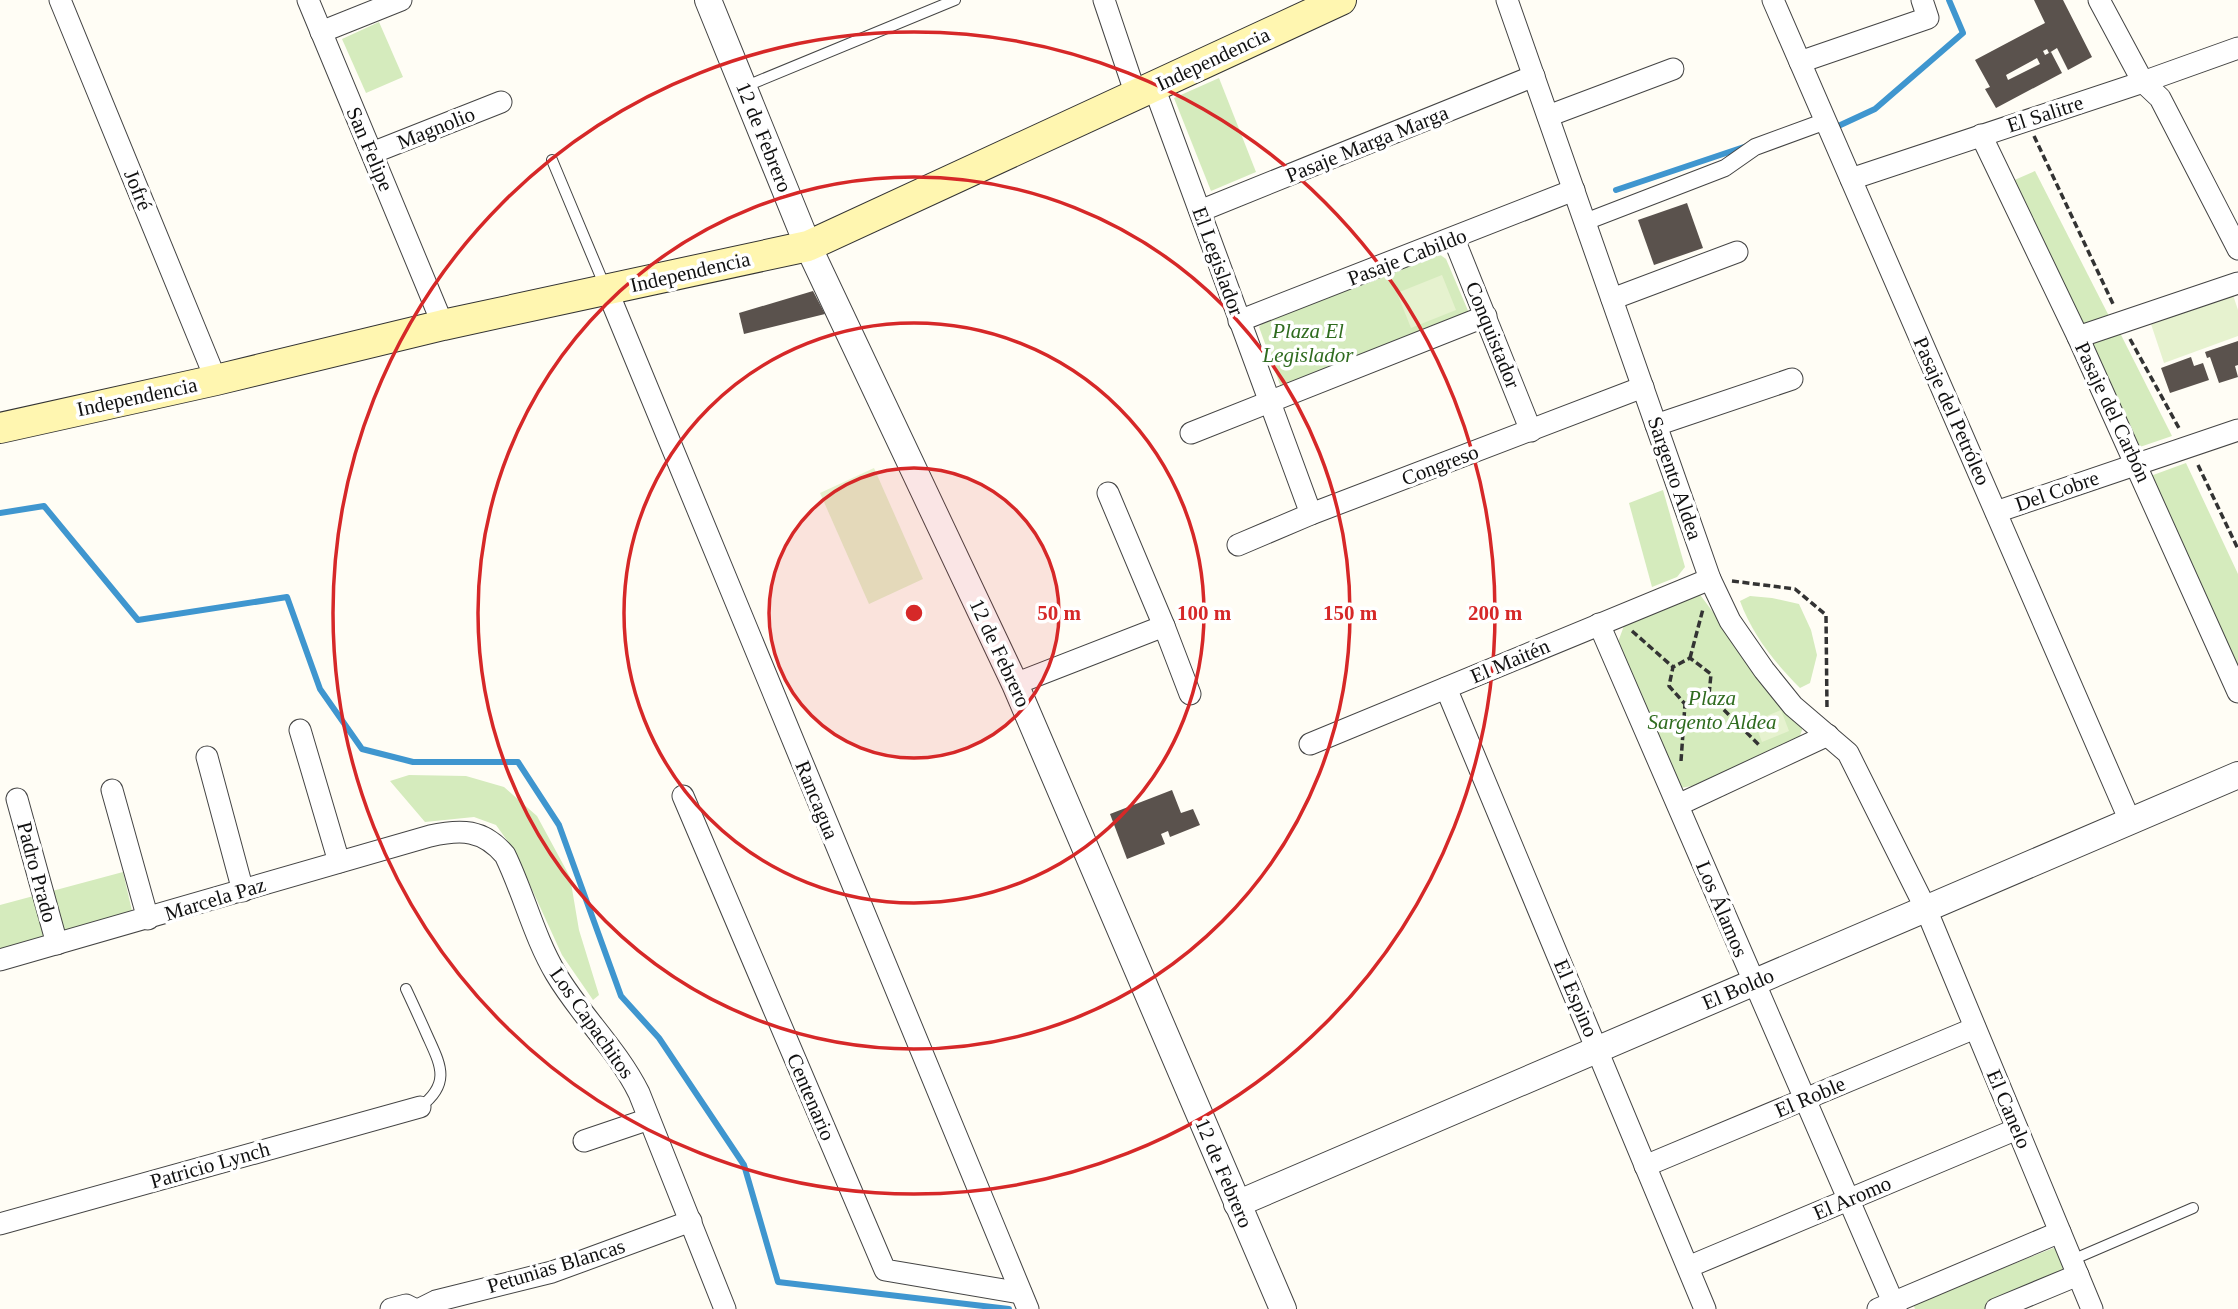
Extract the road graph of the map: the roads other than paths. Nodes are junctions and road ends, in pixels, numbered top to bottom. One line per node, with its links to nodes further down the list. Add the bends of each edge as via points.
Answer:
1 (60, 0): 42 (street, Jofré)
2 (308, 0): 12 (street, San Felipe)
3 (401, 0): 12 (street)
4 (708, 0): 18 (street, 12 de Febrero)
5 (955, 0): 18 (lane)
6 (1104, 0): 19 (street, El Legislador)
7 (1341, 0): 19 (main road, Independencia)
8 (1773, 0): 14 (street, Pasaje del Petróleo)
9 (2099, 0): 17 (street)
10 (1510, 1): 16 (street, Sargento Aldea)
11 (1925, 9): 14 (street)
12 (321, 32): 24 (street, San Felipe)
13 (2238, 48): 17 (street, El Salitre)
14 (1800, 62): 22 (street, Pasaje del Petróleo)
15 (1673, 69): 21 (street)
16 (1534, 76): 21 (street, Sargento Aldea); 28 (street, Pasaje Marga Marga)
17 (2143, 82): 23 (street, El Salitre); 32 (street, via 2160,97)
18 (744, 88): 31 (street, 12 de Febrero)
19 (1145, 91): 28 (street, El Legislador); 31 (main road, Independencia)
20 (501, 102): 24 (street, Magnolio)
21 (1548, 116): 27 (street, Sargento Aldea)
22 (1828, 127): 26 (street, Pasaje del Petróleo); 29 (street, via 1755,147 1725,168)
23 (1981, 135): 26 (street, El Salitre); 40 (street, Pasaje del Carbón)
24 (372, 153): 39 (street, San Felipe)
25 (552, 160): 35 (lane)
26 (1851, 179): 52 (street, Pasaje del Petróleo)
27 (1574, 190): 29 (street, Sargento Aldea); 30 (street, Pasaje Cabildo)
28 (1200, 211): 38 (street, El Legislador)
29 (1585, 222): 36 (street, Sargento Aldea)
30 (1454, 239): 37 (street, Conquistador); 38 (street, Pasaje Cabildo)
31 (808, 246): 35 (main road, Independencia); 58 (street, 12 de Febrero)
32 (2238, 249)
33 (1737, 251): 36 (street)
34 (2238, 284): 40 (street)
35 (607, 290): 39 (main road, Independencia); 97 (street, Rancagua)
36 (1612, 299): 43 (street, Sargento Aldea)
37 (1486, 316): 44 (street); 48 (street, Conquistador)
38 (1239, 321): 44 (street, El Legislador)
39 (443, 325): 42 (main road, Independencia)
40 (2078, 337): 50 (street, Pasaje del Carbón)
41 (1792, 379): 45 (street)
42 (216, 380): 46 (main road, Independencia)
43 (1643, 387): 45 (street, Sargento Aldea); 48 (street, Congreso)
44 (1270, 403): 49 (street); 53 (street, El Legislador)
45 (1656, 425): 55 (street, Sargento Aldea)
46 (0, 428)
47 (2238, 430): 50 (street, Del Cobre)
48 (1531, 431): 53 (street, Congreso)
49 (1191, 433)
50 (2137, 464): 52 (street, Del Cobre); 60 (street, Pasaje del Carbón)
51 (1108, 493): 57 (street)
52 (1996, 512): 71 (street, Pasaje del Petróleo)
53 (1311, 514): 54 (street, Congreso)
54 (1238, 545)
55 (1710, 579): 56 (street, El Maitén); 63 (street, Sargento Aldea, via 1730,621 1764,670 1793,706)
56 (1608, 621): 59 (street, El Maitén); 70 (street, Los Álamos)
57 (1164, 626): 58 (street); 61 (street)
58 (1015, 684): 90 (street, 12 de Febrero)
59 (1446, 688): 64 (street, El Maitén); 82 (street, El Espino)
60 (2238, 692)
61 (1190, 694)
62 (300, 730): 73 (street)
63 (1828, 735): 70 (street); 75 (street, Sargento Aldea, via 1848,753)
64 (1310, 744)
65 (206, 757): 74 (street)
66 (2238, 775): 71 (street, El Boldo)
67 (112, 790): 76 (street)
68 (683, 796): 97 (street, Centenario, via 885,1270)
69 (18, 799): 77 (street, Padro Prado)
70 (1678, 806): 79 (street, Los Álamos)
71 (2130, 821): 75 (street, El Boldo)
72 (430, 836): 73 (street, Marcela Paz); 85 (street, Los Capachitos, via 455,830 481,835 505,855 555,973 629,1072)
73 (339, 862): 74 (street, Marcela Paz)
74 (243, 891): 76 (street, Marcela Paz)
75 (1926, 909): 79 (street, El Boldo); 81 (street, El Canelo)
76 (148, 919): 77 (street, Marcela Paz)
77 (57, 944): 78 (street, Marcela Paz)
78 (0, 960)
79 (1754, 982): 82 (street, El Boldo); 83 (street, Los Álamos)
80 (406, 989): 84 (lane, via 441,1066 435,1093)
81 (1975, 1028): 83 (street, El Roble); 86 (street, El Canelo)
82 (1597, 1049): 88 (street, El Espino); 90 (street, El Boldo)
83 (1805, 1099): 88 (street, El Roble); 89 (street, Los Álamos)
84 (420, 1107): 93 (street, Patricio Lynch)
85 (649, 1119): 87 (street); 92 (street, Los Capachitos)
86 (2017, 1129): 89 (street, El Aromo); 94 (street, El Canelo)
87 (584, 1141)
88 (1645, 1166): 95 (street, El Espino)
89 (1848, 1200): 95 (street, El Aromo); 98 (street, Los Álamos)
90 (1237, 1204): 103 (street, 12 de Febrero)
91 (2193, 1208): 96 (lane)
92 (691, 1221): 101 (street, Petunias Blancas, via 552,1272); 102 (street, Los Capachitos)
93 (0, 1223)
94 (2060, 1233): 96 (street, El Canelo); 98 (street)
95 (1688, 1267): 104 (street, El Espino)
96 (2075, 1268): 105 (street); 106 (street, El Canelo)
97 (1025, 1303)
98 (1889, 1307)
99 (391, 1309): 100 (street, via 406,1305)
100 (414, 1309)
101 (420, 1309)
102 (725, 1309)
103 (1283, 1309)
104 (1705, 1309)
105 (1996, 1309)
106 (2092, 1309)

